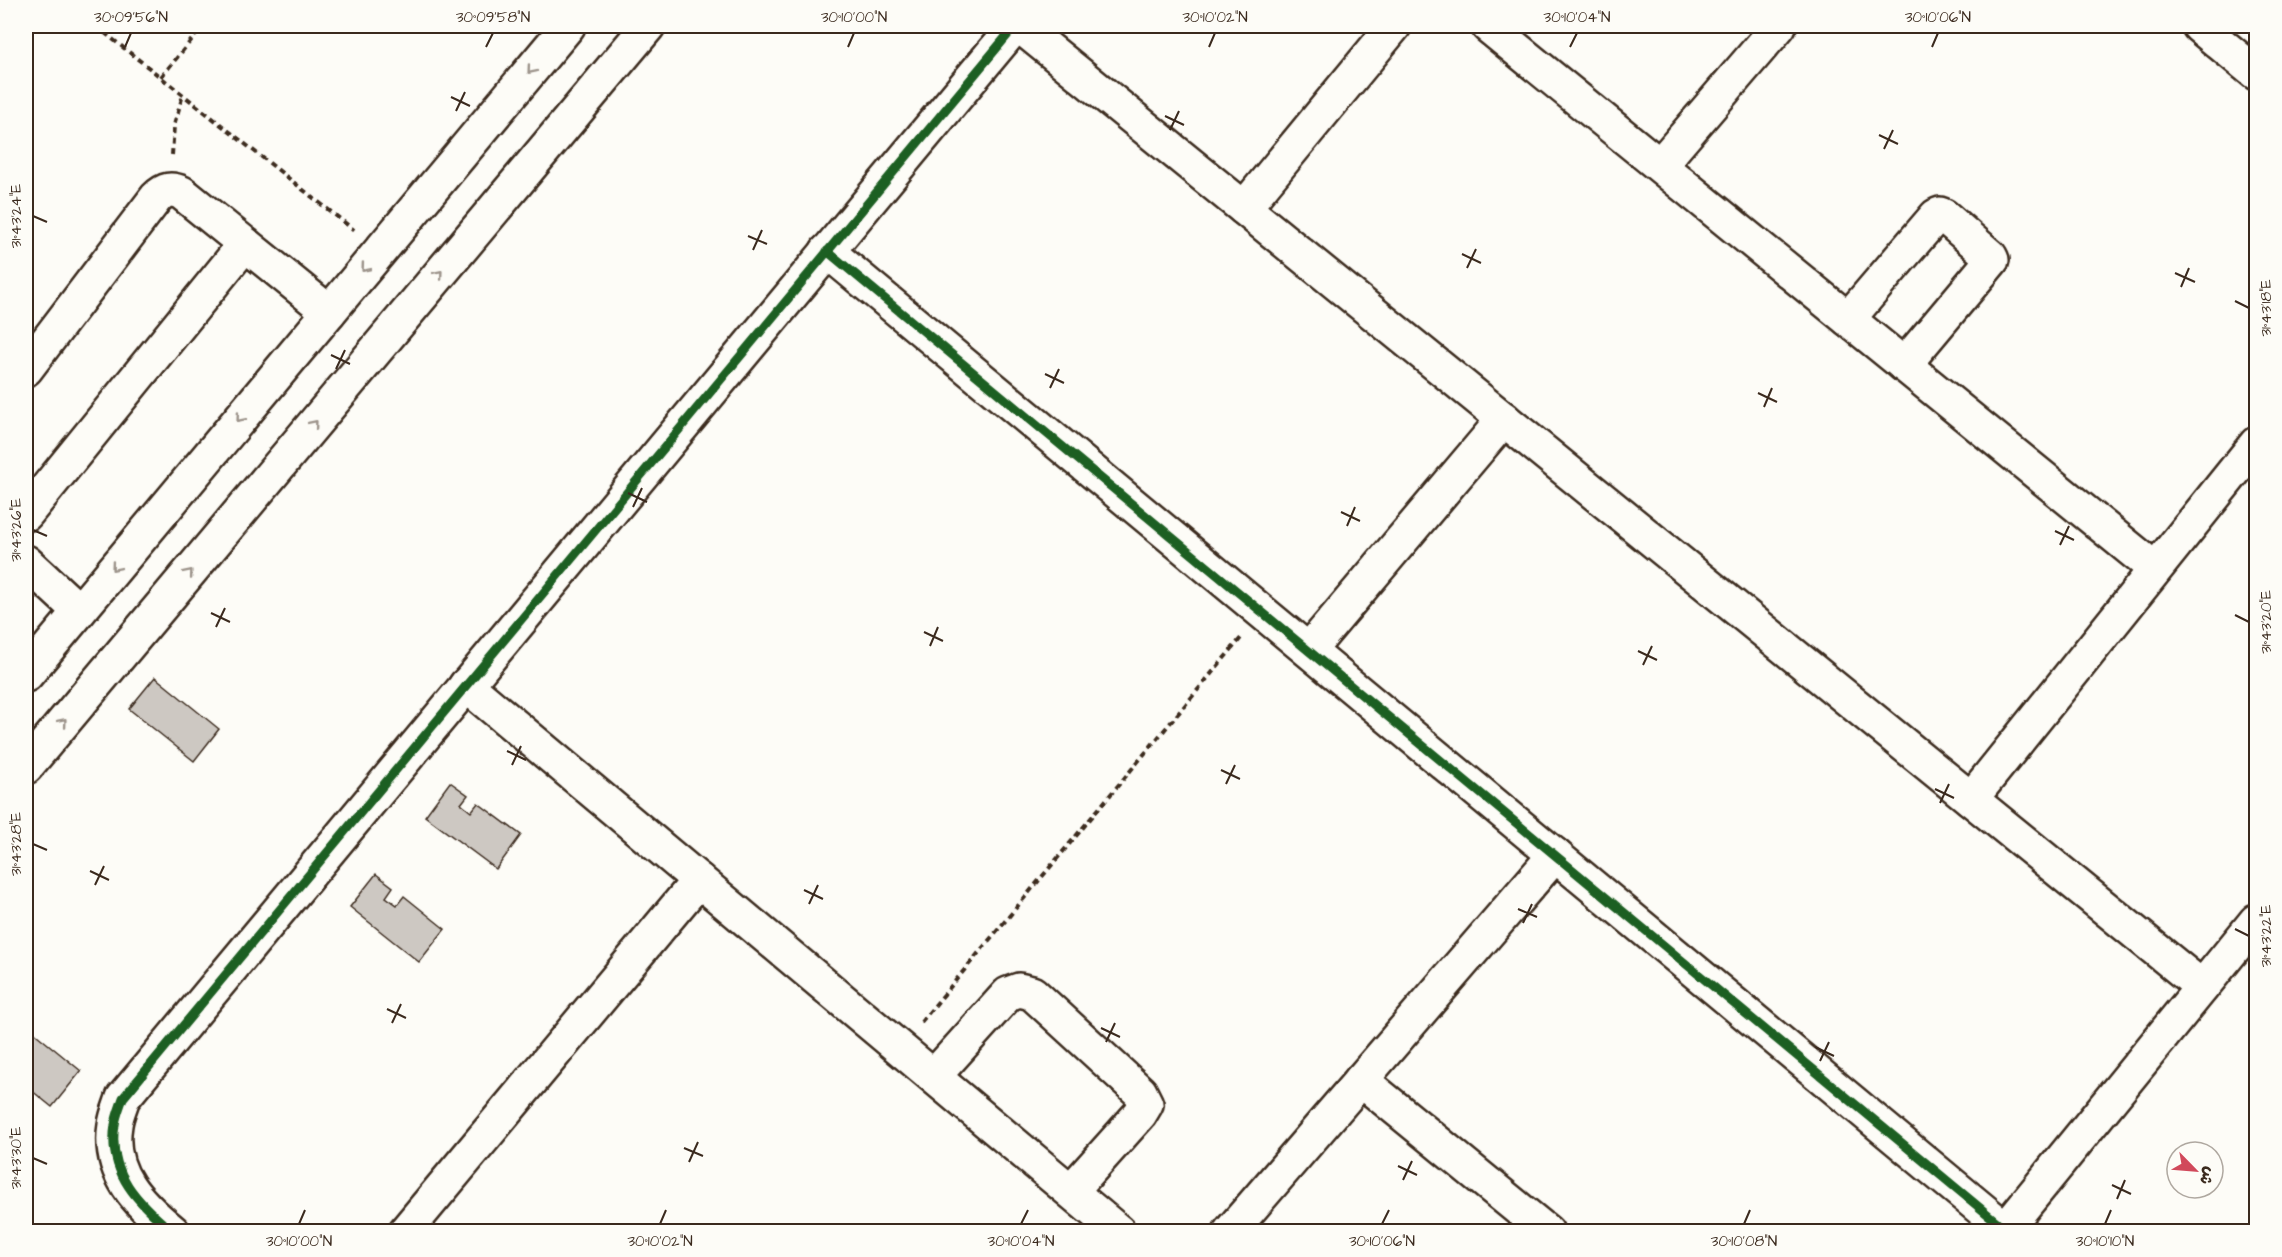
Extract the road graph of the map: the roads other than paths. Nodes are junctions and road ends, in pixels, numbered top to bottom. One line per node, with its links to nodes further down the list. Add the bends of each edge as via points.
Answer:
1 (568, 26): 14 (street, one-way to 14)
2 (648, 26): 27 (street, one-way to 2)
3 (1015, 26): 13 (street)
4 (1020, 26): 11 (street)
5 (1394, 26): 11 (street)
6 (1488, 26): 10 (street)
7 (1779, 26): 10 (street)
8 (2199, 26): 9 (street)
9 (2256, 73)
10 (1660, 165): 15 (street)
11 (1244, 208): 18 (street)
12 (245, 244): 14 (street); 17 (street, via 182,193 173,189 163,191); 20 (street)
13 (827, 251): 24 (street); 26 (street)
14 (329, 312): 23 (street, one-way to 23)
15 (1848, 319): 16 (street); 16 (street, via 1936,216 1944,216 1992,260)
16 (1904, 364): 22 (street)
17 (26, 369)
18 (1504, 418): 24 (street); 28 (street)
19 (2256, 444): 22 (street)
20 (26, 514)
21 (26, 562): 23 (street)
22 (2155, 569): 28 (street)
23 (79, 611): 25 (street)
24 (1309, 650): 29 (street)
25 (26, 675)
26 (466, 685): 30 (street); 37 (street, via 123,1098 115,1126 116,1156 126,1184 144,1208)
27 (26, 767)
28 (1971, 799): 32 (street)
29 (1555, 855): 34 (street); 36 (street)
30 (699, 880): 33 (street); 38 (street)
31 (2256, 921): 32 (street)
32 (2202, 987): 36 (street)
33 (934, 1076): 35 (street); 35 (street, via 1008,994 1019,990 1032,993 1140,1092 1146,1104)
34 (1361, 1080): 40 (street); 41 (street)
35 (1071, 1191): 39 (street)
36 (2006, 1230)
37 (172, 1232)
38 (405, 1232)
39 (1119, 1232)
40 (1230, 1232)
41 (1547, 1232)

